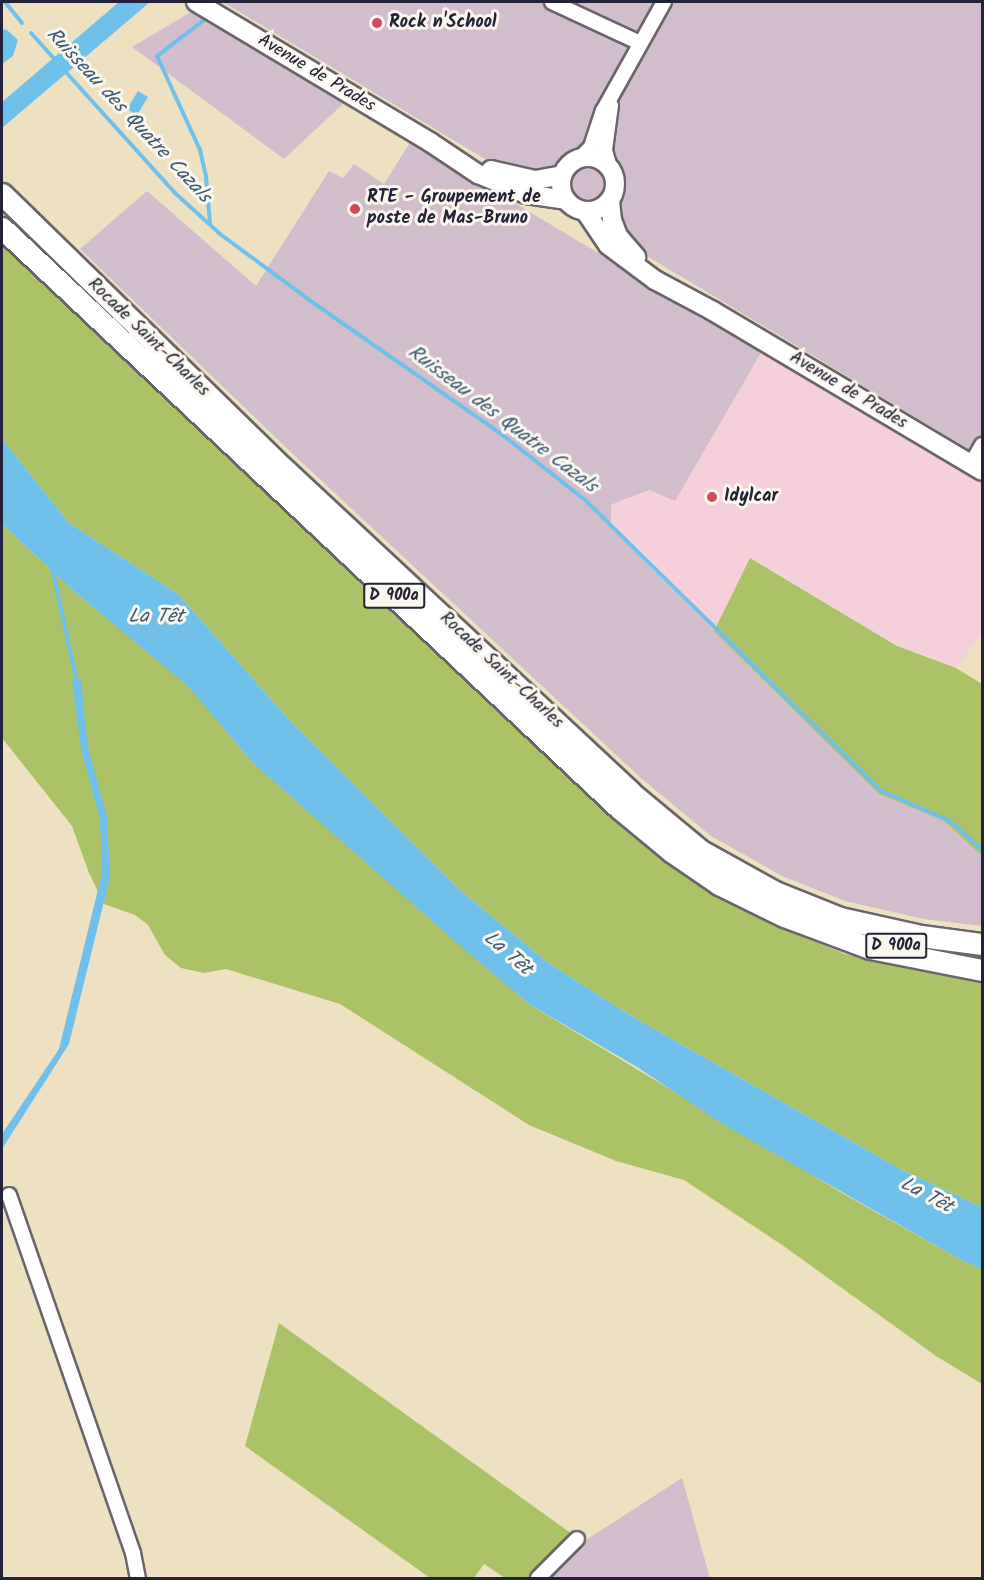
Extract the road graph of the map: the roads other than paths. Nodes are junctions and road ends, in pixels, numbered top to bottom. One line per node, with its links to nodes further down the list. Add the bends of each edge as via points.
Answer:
1 (552, 2): 4 (street)
2 (664, 2): 4 (street)
3 (197, 3): 6 (main road, Avenue de Prades)
4 (640, 43): 5 (street)
5 (612, 98): 7 (street, via 603,111 591,147); 8 (street, via 605,150)
6 (430, 142): 9 (main road, Avenue de Prades, via 497,173 535,180); 11 (main road, Avenue de Prades, via 478,174 506,187)
7 (580, 158): 8 (main road, via 596,159); 9 (main road)
8 (610, 168): 12 (main road, via 615,185)
9 (562, 175): 11 (main road, via 561,188)
10 (2, 194): 19 (highway, Rocade Saint-Charles / D 900a, via 282,467 664,822 739,874 808,906 887,929)
11 (566, 200): 13 (main road)
12 (610, 201): 13 (main road, via 594,211); 15 (main road, Avenue de Prades, via 612,220 638,259)
13 (585, 211): 15 (main road, Avenue de Prades, via 608,245 636,267)
14 (2, 228): 18 (highway, Rocade Saint-Charles / D 900a, via 619,808 719,884)
15 (713, 311): 17 (main road, Avenue de Prades)
16 (982, 445): 17 (street)
17 (977, 468)
18 (812, 926): 20 (highway); 21 (highway, D 900a, via 875,943)
19 (976, 942)
20 (889, 953): 22 (highway); 23 (highway)
21 (982, 957)
22 (982, 963)
23 (982, 970)
24 (9, 1194): 26 (street, via 133,1553)
25 (577, 1539): 27 (street)
26 (138, 1578)
27 (538, 1578)

